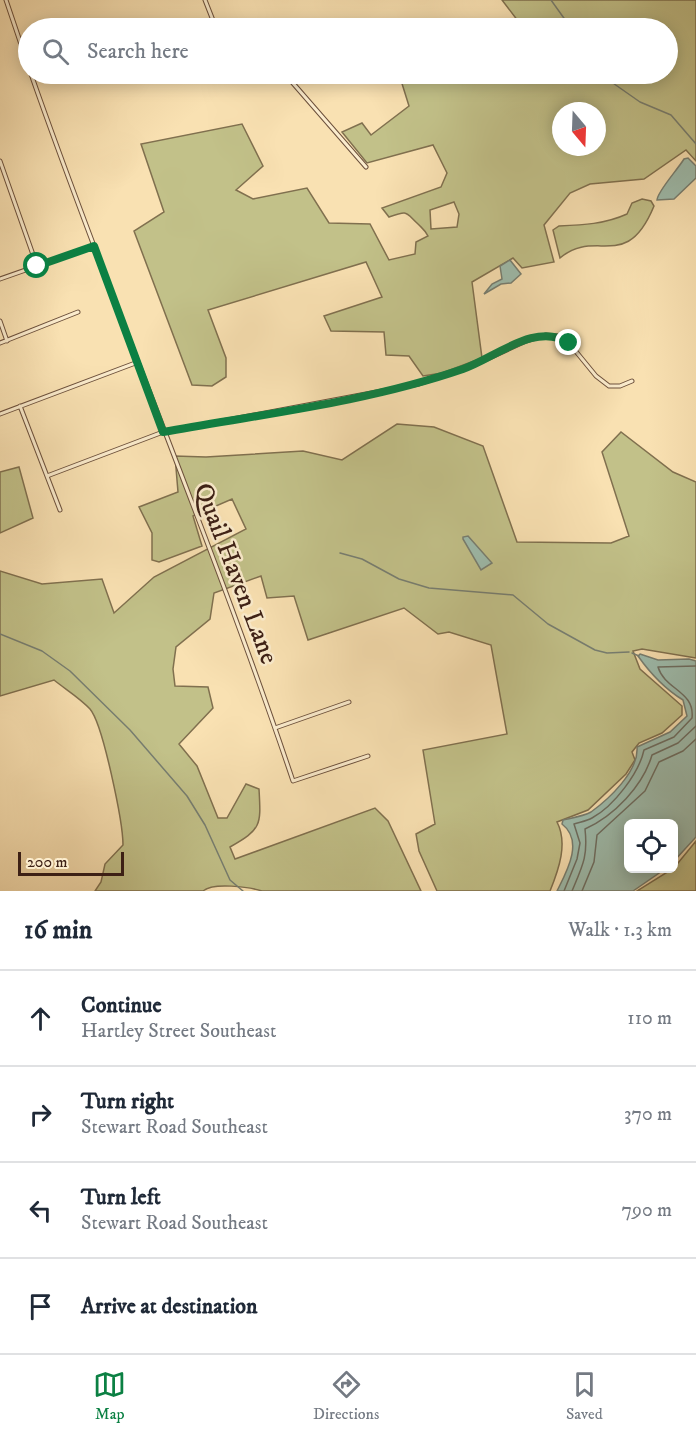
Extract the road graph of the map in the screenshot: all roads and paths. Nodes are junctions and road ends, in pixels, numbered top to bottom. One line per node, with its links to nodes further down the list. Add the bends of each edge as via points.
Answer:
1 (6, 0): 4 (street)
2 (205, 0): 3 (street)
3 (212, 18)
4 (18, 35)
5 (35, 84): 9 (street, Quail Haven Lane)
6 (294, 84): 8 (street)
7 (0, 161): 10 (street)
8 (366, 167)
9 (94, 246): 10 (street); 16 (street, Quail Haven Lane)
10 (37, 266): 11 (street)
11 (0, 279)
12 (78, 312): 14 (street)
13 (0, 321): 14 (street)
14 (7, 341): 15 (street)
15 (0, 343)
16 (138, 363): 18 (street); 20 (street, Quail Haven Lane)
17 (632, 381): 20 (street, via 609,386 569,343 546,335 419,384)
18 (20, 406): 19 (street); 21 (street)
19 (0, 414)
20 (163, 432): 21 (street); 24 (street, Quail Haven Lane)
21 (47, 476): 22 (street)
22 (60, 510)
23 (349, 702): 24 (street)
24 (275, 728): 25 (street, Quail Haven Lane, via 293,781)
25 (368, 756)

